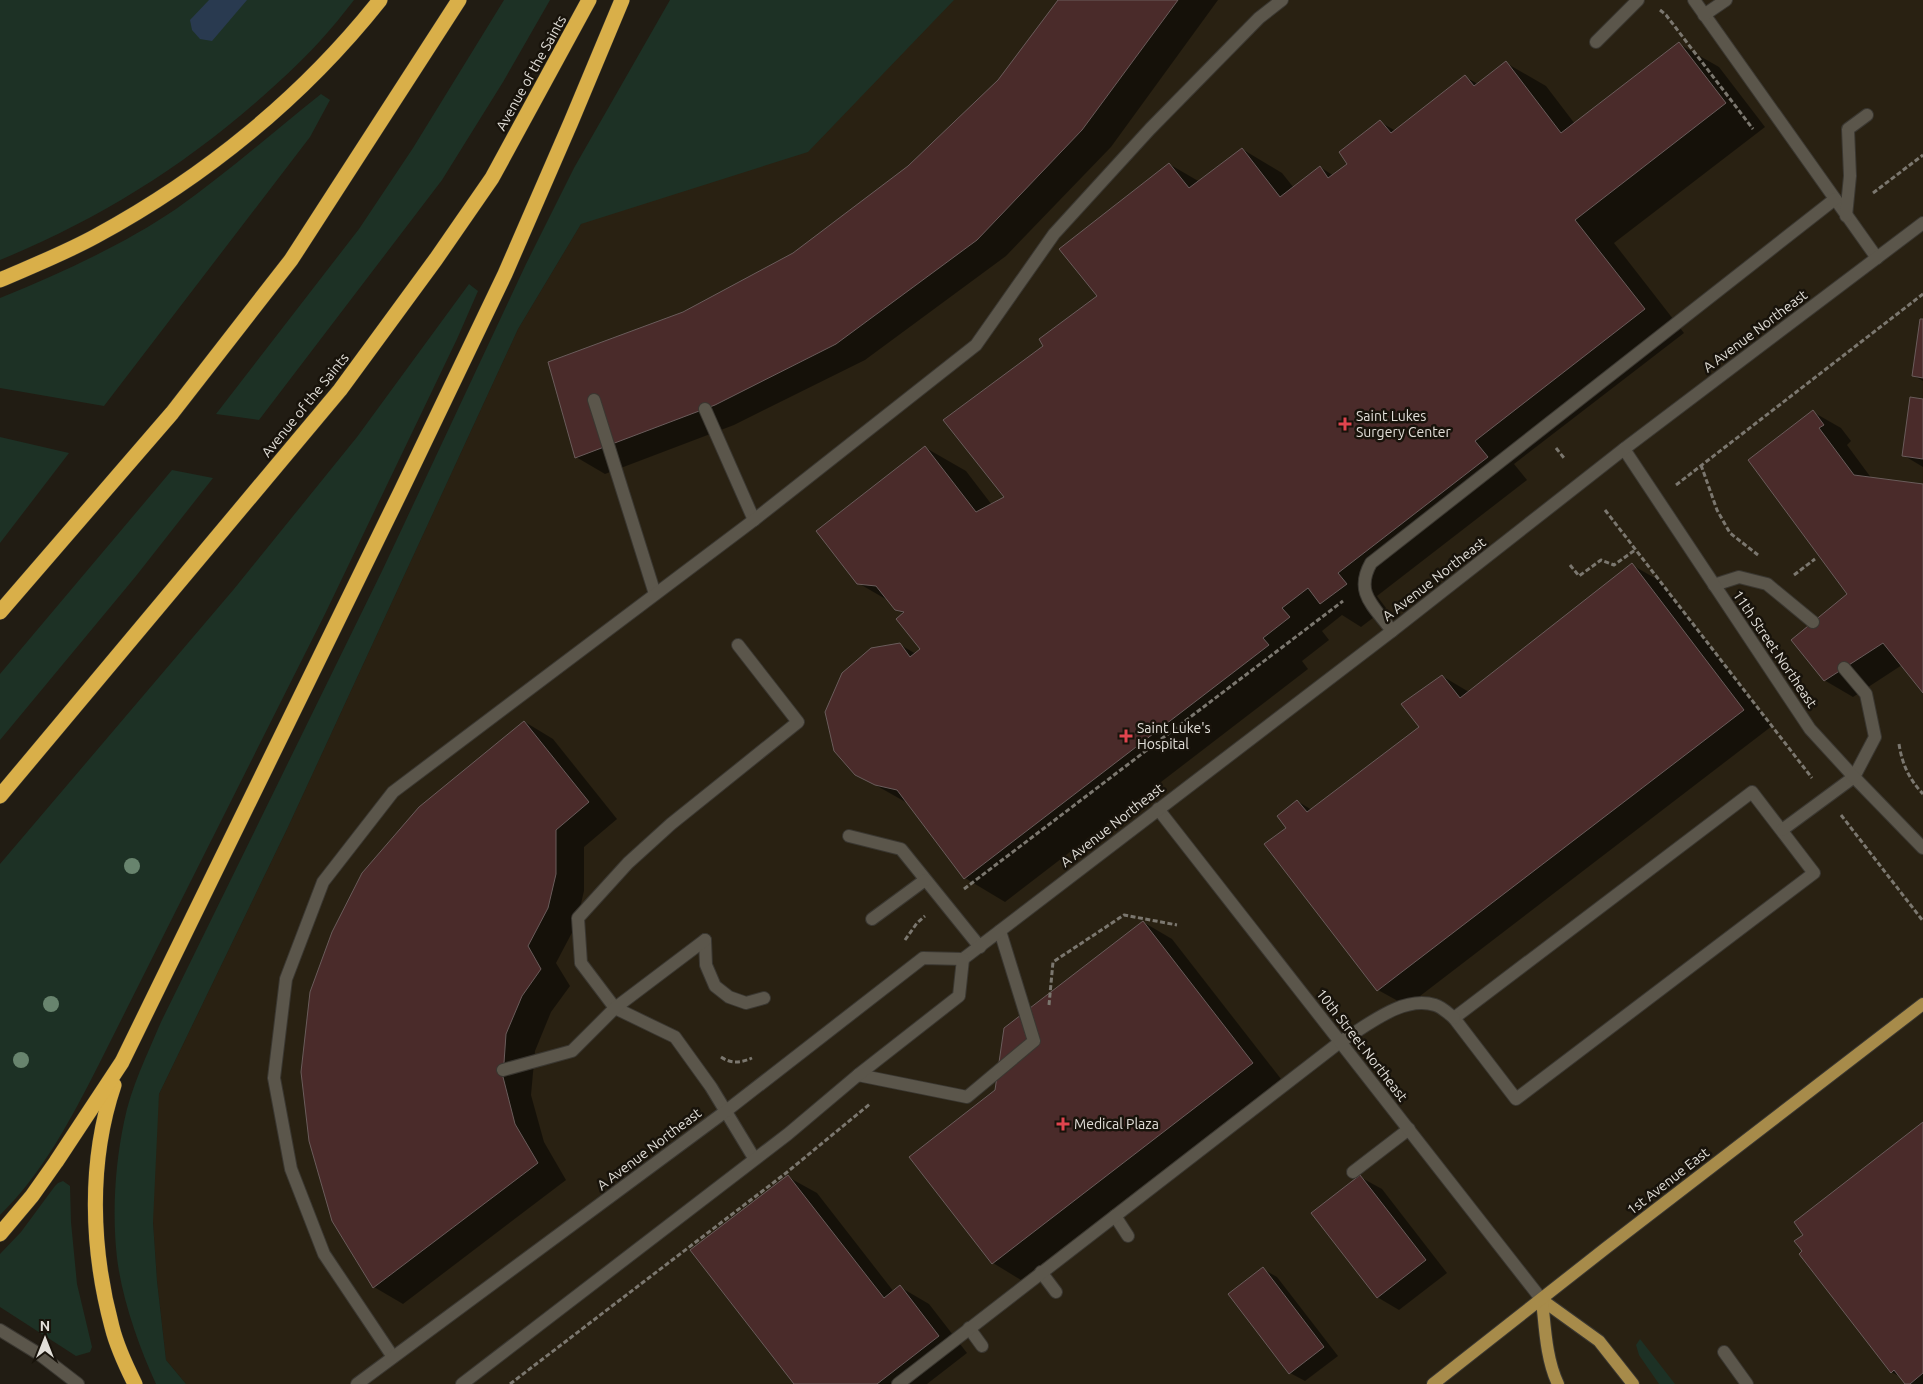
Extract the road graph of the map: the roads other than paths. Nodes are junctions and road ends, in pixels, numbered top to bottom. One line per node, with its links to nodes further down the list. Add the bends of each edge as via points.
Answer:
1 (380, 0): 16 (highway, via 311,77 262,123 205,167 96,236)
2 (459, 0): 23 (highway, via 291,260 172,413)
3 (589, 0): 29 (highway, Avenue of the Saints, via 492,178 340,390)
4 (622, 0): 44 (highway, via 505,274)
5 (1282, 0): 20 (street, via 1259,18 1150,129 1054,234 976,345)
6 (1638, 0): 10 (street)
7 (1694, 0): 9 (street)
8 (1726, 0): 9 (street)
9 (1704, 15): 12 (street)
10 (1596, 42)
11 (1867, 115): 13 (street, via 1848,129 1850,176)
12 (1835, 199): 13 (street); 25 (street, via 1371,562 1365,573 1364,592)
13 (1846, 216): 15 (street)
14 (1923, 223): 15 (street, A Avenue Northeast)
15 (1877, 258): 19 (street, A Avenue Northeast)
16 (0, 280)
17 (594, 400): 22 (street)
18 (705, 409): 20 (street)
19 (1624, 449): 21 (street, 11th Street Northeast); 25 (street, A Avenue Northeast)
20 (754, 520): 22 (street)
21 (1714, 585): 24 (street, via 1739,577 1767,584); 28 (street, 11th Street Northeast, via 1810,729)
22 (655, 594): 61 (street, via 393,792 323,882 286,980 274,1078 291,1169 324,1254)
23 (0, 612)
24 (1813, 622)
25 (1392, 631): 30 (street, A Avenue Northeast)
26 (738, 645): 41 (street, via 798,722 671,824 578,918 581,963)
27 (1844, 668): 28 (street, via 1866,694 1875,737)
28 (1854, 777): 31 (street); 33 (street, 11th Street Northeast)
29 (0, 796)
30 (1158, 809): 36 (street, A Avenue Northeast); 43 (street, 10th Street Northeast)
31 (1782, 830): 42 (street, via 1752,792); 42 (street, via 1814,872 1516,1099)
32 (849, 836): 34 (street, via 901,849)
33 (1923, 848)
34 (925, 880): 35 (street); 37 (street)
35 (872, 920)
36 (1000, 931): 37 (street, A Avenue Northeast); 46 (street, via 1034,1040 967,1096)
37 (980, 947): 38 (street, A Avenue Northeast)
38 (963, 959): 46 (street, via 959,996); 47 (street, A Avenue Northeast, via 923,958)
39 (764, 998): 41 (street, via 746,1003 729,997 715,986 706,965 705,940)
40 (1923, 1004): 56 (main road, 1st Avenue East)
41 (615, 1008): 45 (street, via 572,1051); 47 (street, via 675,1037)
42 (1454, 1018): 43 (street, via 1436,1005 1396,1007)
43 (1340, 1042): 48 (street, 10th Street Northeast); 51 (street)
44 (122, 1062): 52 (highway, via 32,1196); 63 (highway, via 108,1104 100,1146 95,1205 103,1289 112,1328)
45 (503, 1070)
46 (858, 1075): 49 (street)
47 (726, 1111): 49 (street); 61 (street, A Avenue Northeast)
48 (1409, 1129): 50 (street); 56 (street, 10th Street Northeast)
49 (754, 1158): 65 (street)
50 (1353, 1172)
51 (1114, 1216): 53 (street); 54 (street)
52 (0, 1234)
53 (1128, 1236)
54 (1042, 1272): 55 (street); 57 (street)
55 (1056, 1292)
56 (1542, 1300): 67 (main road, 1st Avenue East); 68 (main road, via 1547,1346); 69 (main road, via 1599,1342)
57 (969, 1328): 59 (street); 66 (street)
58 (0, 1330): 62 (street)
59 (982, 1346)
60 (1724, 1352): 70 (street)
61 (393, 1357): 64 (street, A Avenue Northeast)
62 (78, 1384)
63 (135, 1384)
64 (357, 1384)
65 (462, 1384)
66 (899, 1384)
67 (1433, 1384)
68 (1558, 1384)
69 (1633, 1384)
70 (1748, 1384)

